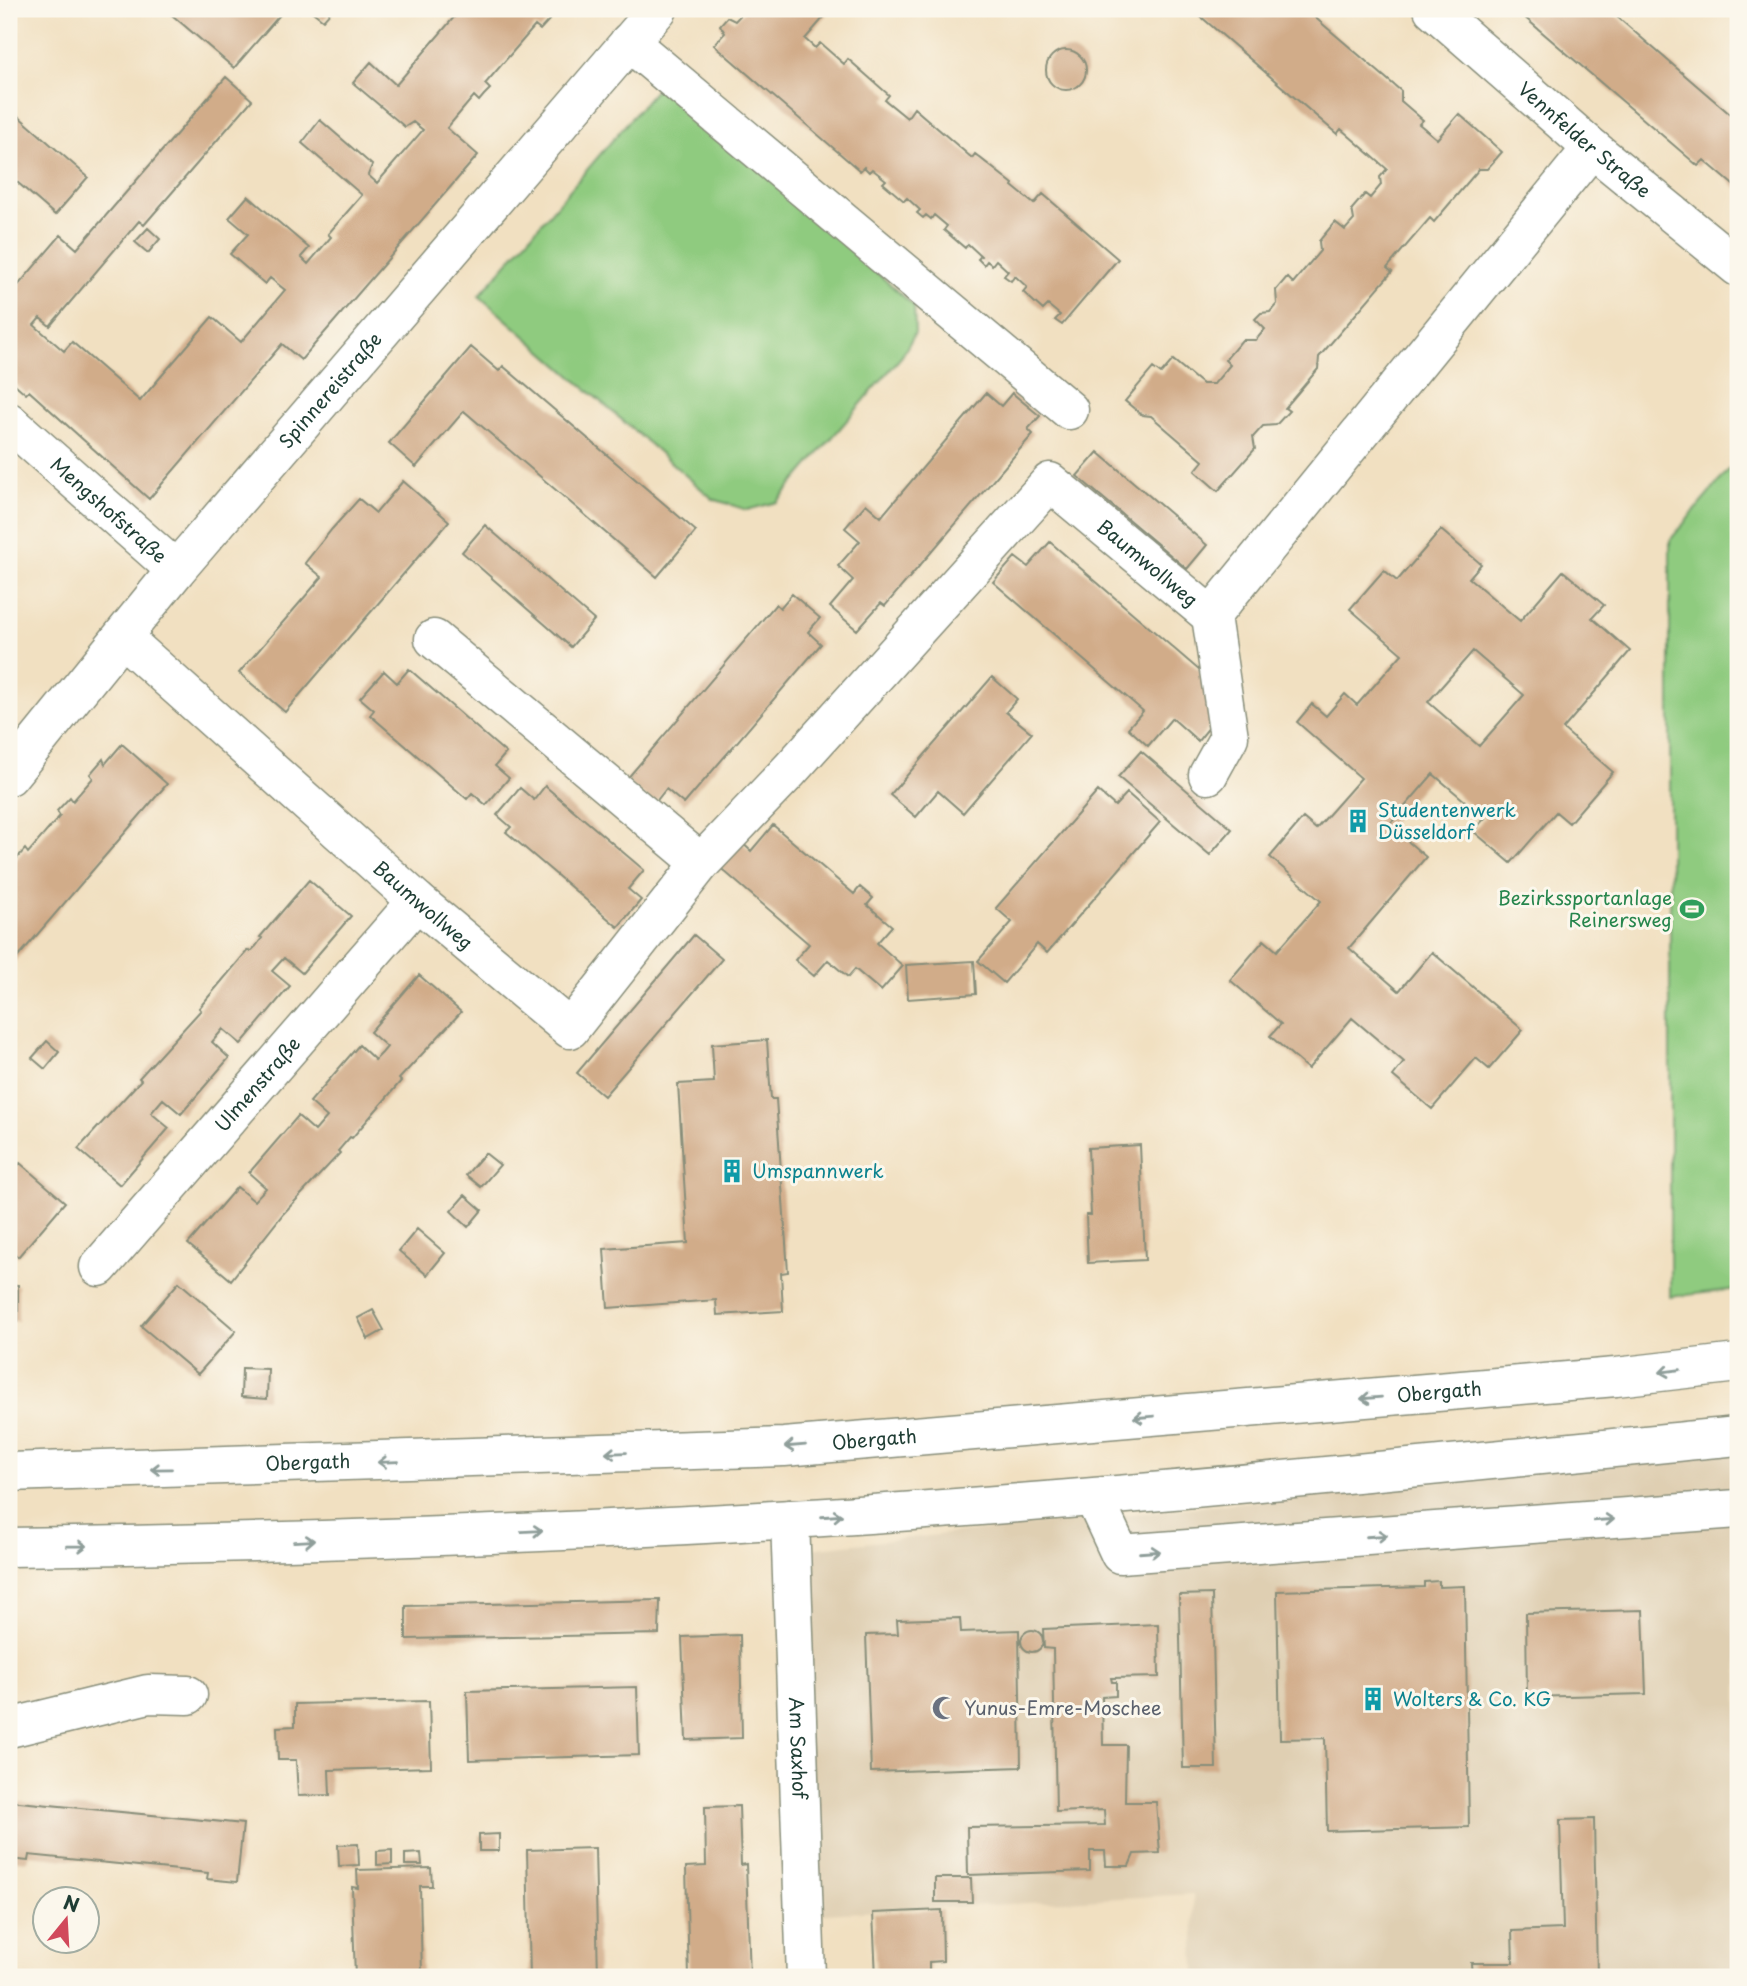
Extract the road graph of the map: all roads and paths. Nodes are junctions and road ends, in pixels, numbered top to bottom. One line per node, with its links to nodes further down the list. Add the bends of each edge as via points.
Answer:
1 (658, 9): 3 (street, Spinnereistraße)
2 (1433, 9): 4 (street, Vennfelder Straße)
3 (629, 42): 6 (street); 8 (street, Spinnereistraße)
4 (1592, 148): 5 (street, Vennfelder Straße); 9 (street, Baumwollweg)
5 (1738, 267)
6 (1069, 410)
7 (9, 422): 8 (street, Mengshofstraße)
8 (176, 570): 10 (street, Spinnereistraße)
9 (1211, 616): 12 (street, via 1229,737); 14 (street, Baumwollweg, via 1050,482)
10 (123, 638): 13 (street, Spinnereistraße); 15 (street, Baumwollweg)
11 (434, 639): 14 (street)
12 (1208, 775)
13 (9, 776)
14 (701, 863): 15 (street, Baumwollweg, via 570,1029)
15 (417, 901): 16 (street, Ulmenstraße)
16 (99, 1267)
17 (1738, 1363): 19 (street, Obergath, one-way to 19, via 784,1447)
18 (1738, 1436): 20 (street)
19 (9, 1472)
20 (1094, 1497): 21 (street, one-way to 21, via 1120,1554); 22 (street, one-way to 20)
21 (1738, 1509)
22 (790, 1520): 23 (street, one-way to 22, via 248,1544); 26 (street, Am Saxhof)
23 (9, 1547)
24 (188, 1695): 25 (street, via 148,1694)
25 (9, 1728)
26 (806, 1977)

